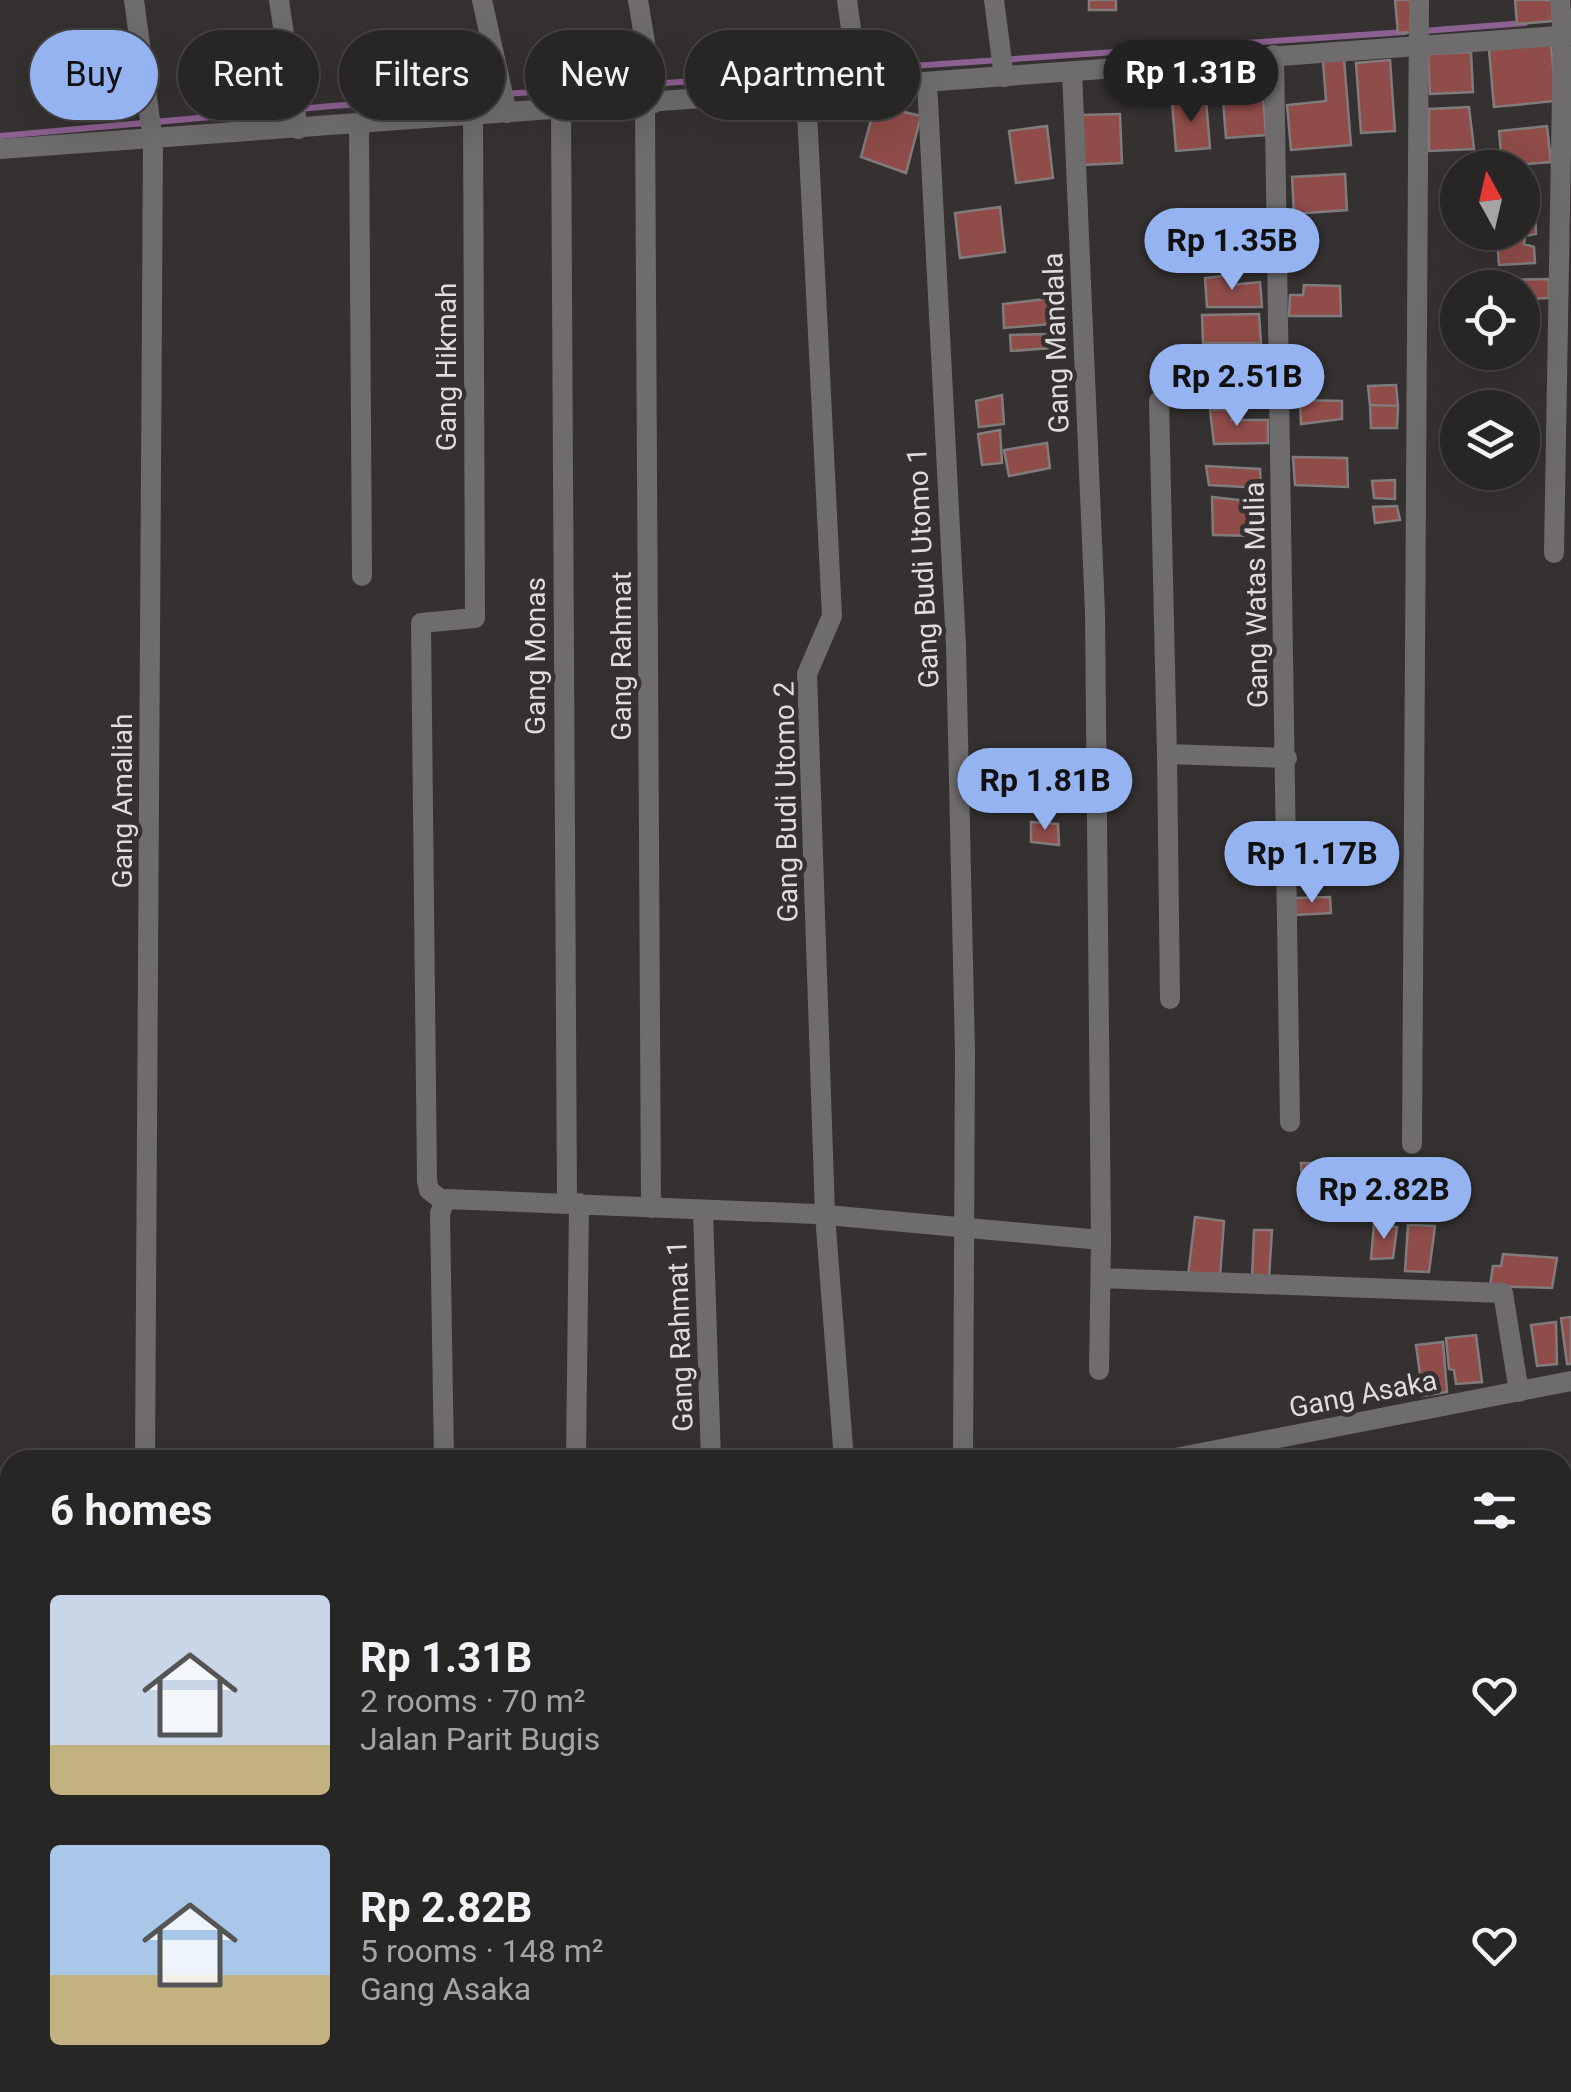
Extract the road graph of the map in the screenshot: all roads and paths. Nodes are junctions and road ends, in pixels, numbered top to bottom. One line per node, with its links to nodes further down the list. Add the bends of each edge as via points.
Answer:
1 (134, 0): 26 (street, Gang Amaliah)
2 (279, 0): 25 (street)
3 (482, 0): 18 (street)
4 (638, 0): 9 (street, Gang Rahmat)
5 (847, 0): 10 (street)
6 (994, 0): 14 (street)
7 (1420, 3): 11 (street)
8 (1564, 22): 11 (street); 29 (street)
9 (641, 30)
10 (851, 30)
11 (1422, 45): 12 (street); 35 (street)
12 (1274, 55): 13 (street); 32 (street, Gang Watas Mulia)
13 (1072, 71): 14 (street); 42 (street, Gang Mandala, via 1095,612)
14 (1004, 77): 15 (street)
15 (927, 82): 16 (street); 41 (street, Gang Budi Utomo 1, via 956,646)
16 (920, 83)
17 (525, 111): 18 (street)
18 (507, 112)
19 (416, 120): 24 (street)
20 (473, 120): 36 (street, Gang Hikmah, via 475,618 421,623 427,1181)
21 (561, 120): 37 (street, Gang Monas)
22 (650, 120): 38 (street, Gang Rahmat)
23 (807, 120): 40 (street, Gang Budi Utomo 2, via 832,616 807,674)
24 (360, 124): 25 (street); 30 (street)
25 (297, 128): 26 (street)
26 (153, 141): 27 (street); 47 (street, Gang Amaliah)
27 (0, 149)
28 (1159, 402): 31 (street)
29 (1554, 554)
30 (362, 576)
31 (1168, 754): 32 (street); 33 (street)
32 (1286, 758): 34 (street, Gang Watas Mulia)
33 (1170, 999)
34 (1290, 1122)
35 (1412, 1144)
36 (442, 1201): 37 (street); 48 (street)
37 (573, 1202): 38 (street); 49 (street, Gang Monas)
38 (651, 1208): 39 (street)
39 (703, 1211): 40 (street); 50 (street, Gang Rahmat 1)
40 (826, 1215): 41 (street); 51 (street, Gang Budi Utomo 2)
41 (964, 1231): 42 (street); 52 (street, Gang Budi Utomo 1)
42 (1101, 1240): 43 (street, Gang Mandala)
43 (1101, 1278): 44 (street, Gang Mandala); 46 (street, via 1503,1294)
44 (1099, 1370)
45 (1571, 1381): 46 (street, Gang Asaka)
46 (1519, 1392): 53 (street, Gang Asaka)
47 (145, 1450)
48 (444, 1450)
49 (576, 1450)
50 (711, 1450)
51 (843, 1450)
52 (963, 1450)
53 (1218, 1450)

